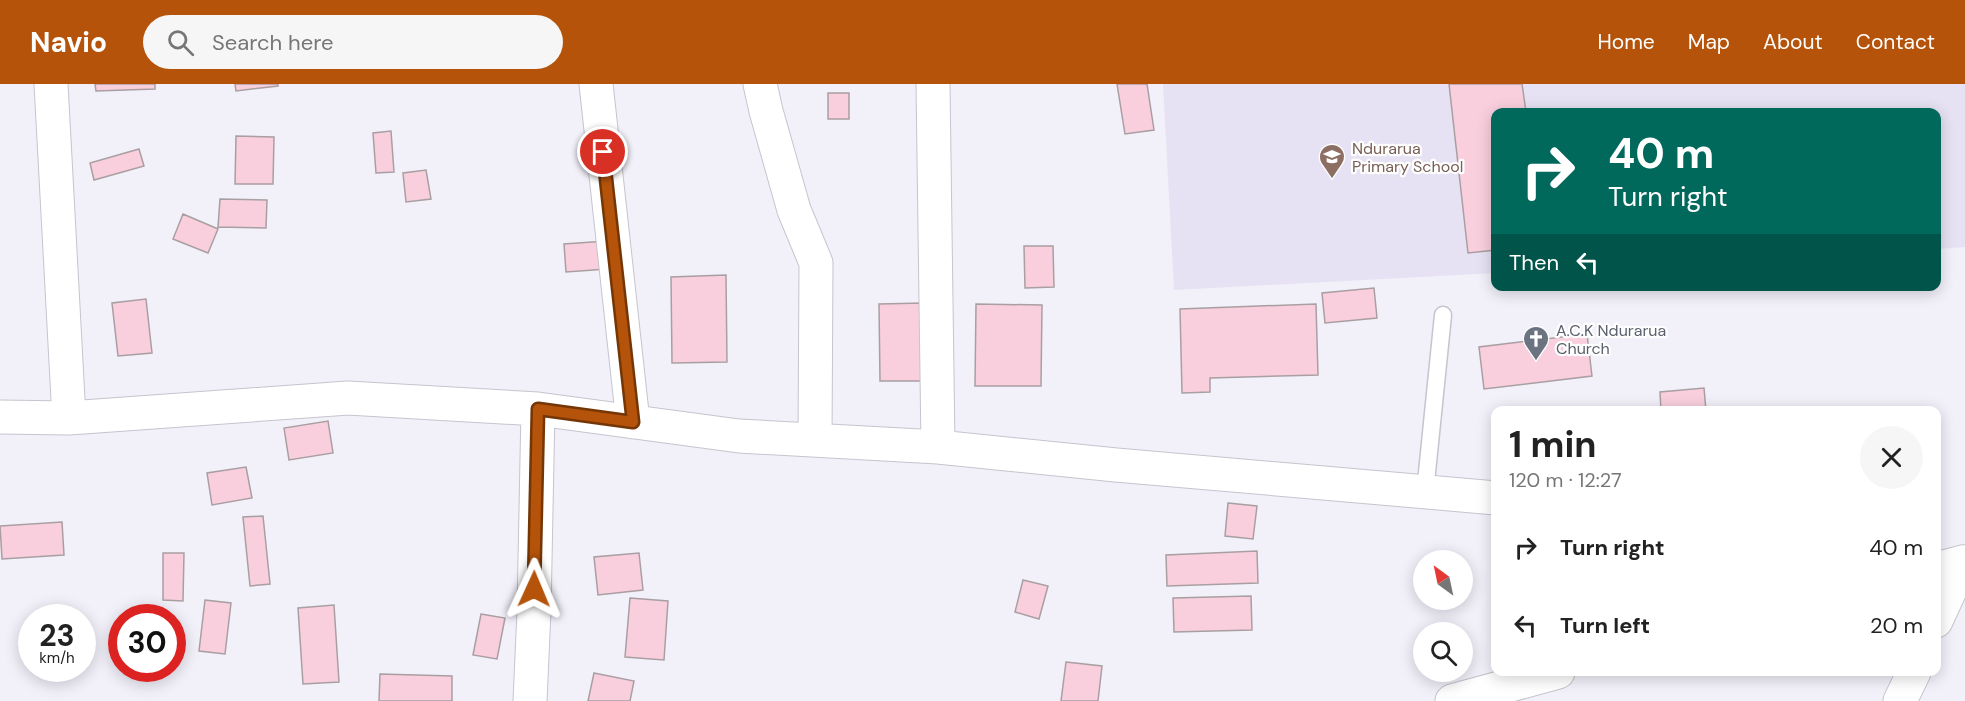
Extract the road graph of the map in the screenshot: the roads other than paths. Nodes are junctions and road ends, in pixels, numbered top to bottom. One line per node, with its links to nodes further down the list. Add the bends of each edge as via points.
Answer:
1 (51, 84): 8 (street)
2 (596, 84): 9 (street)
3 (760, 84): 10 (street, via 794,210 816,263)
4 (933, 84): 11 (street)
5 (1443, 315): 12 (lane)
6 (538, 409): 8 (street, via 348,398); 9 (street); 18 (street)
7 (0, 417): 8 (street)
8 (69, 418)
9 (633, 422): 10 (street, via 739,436)
10 (815, 440): 11 (street)
11 (938, 447): 12 (street)
12 (1425, 492): 13 (street)
13 (1491, 498)
14 (1950, 560): 15 (street)
15 (1941, 599)
16 (1543, 676): 19 (street)
17 (1912, 676): 20 (street)
18 (530, 701)
19 (1452, 701)
20 (1900, 701)

